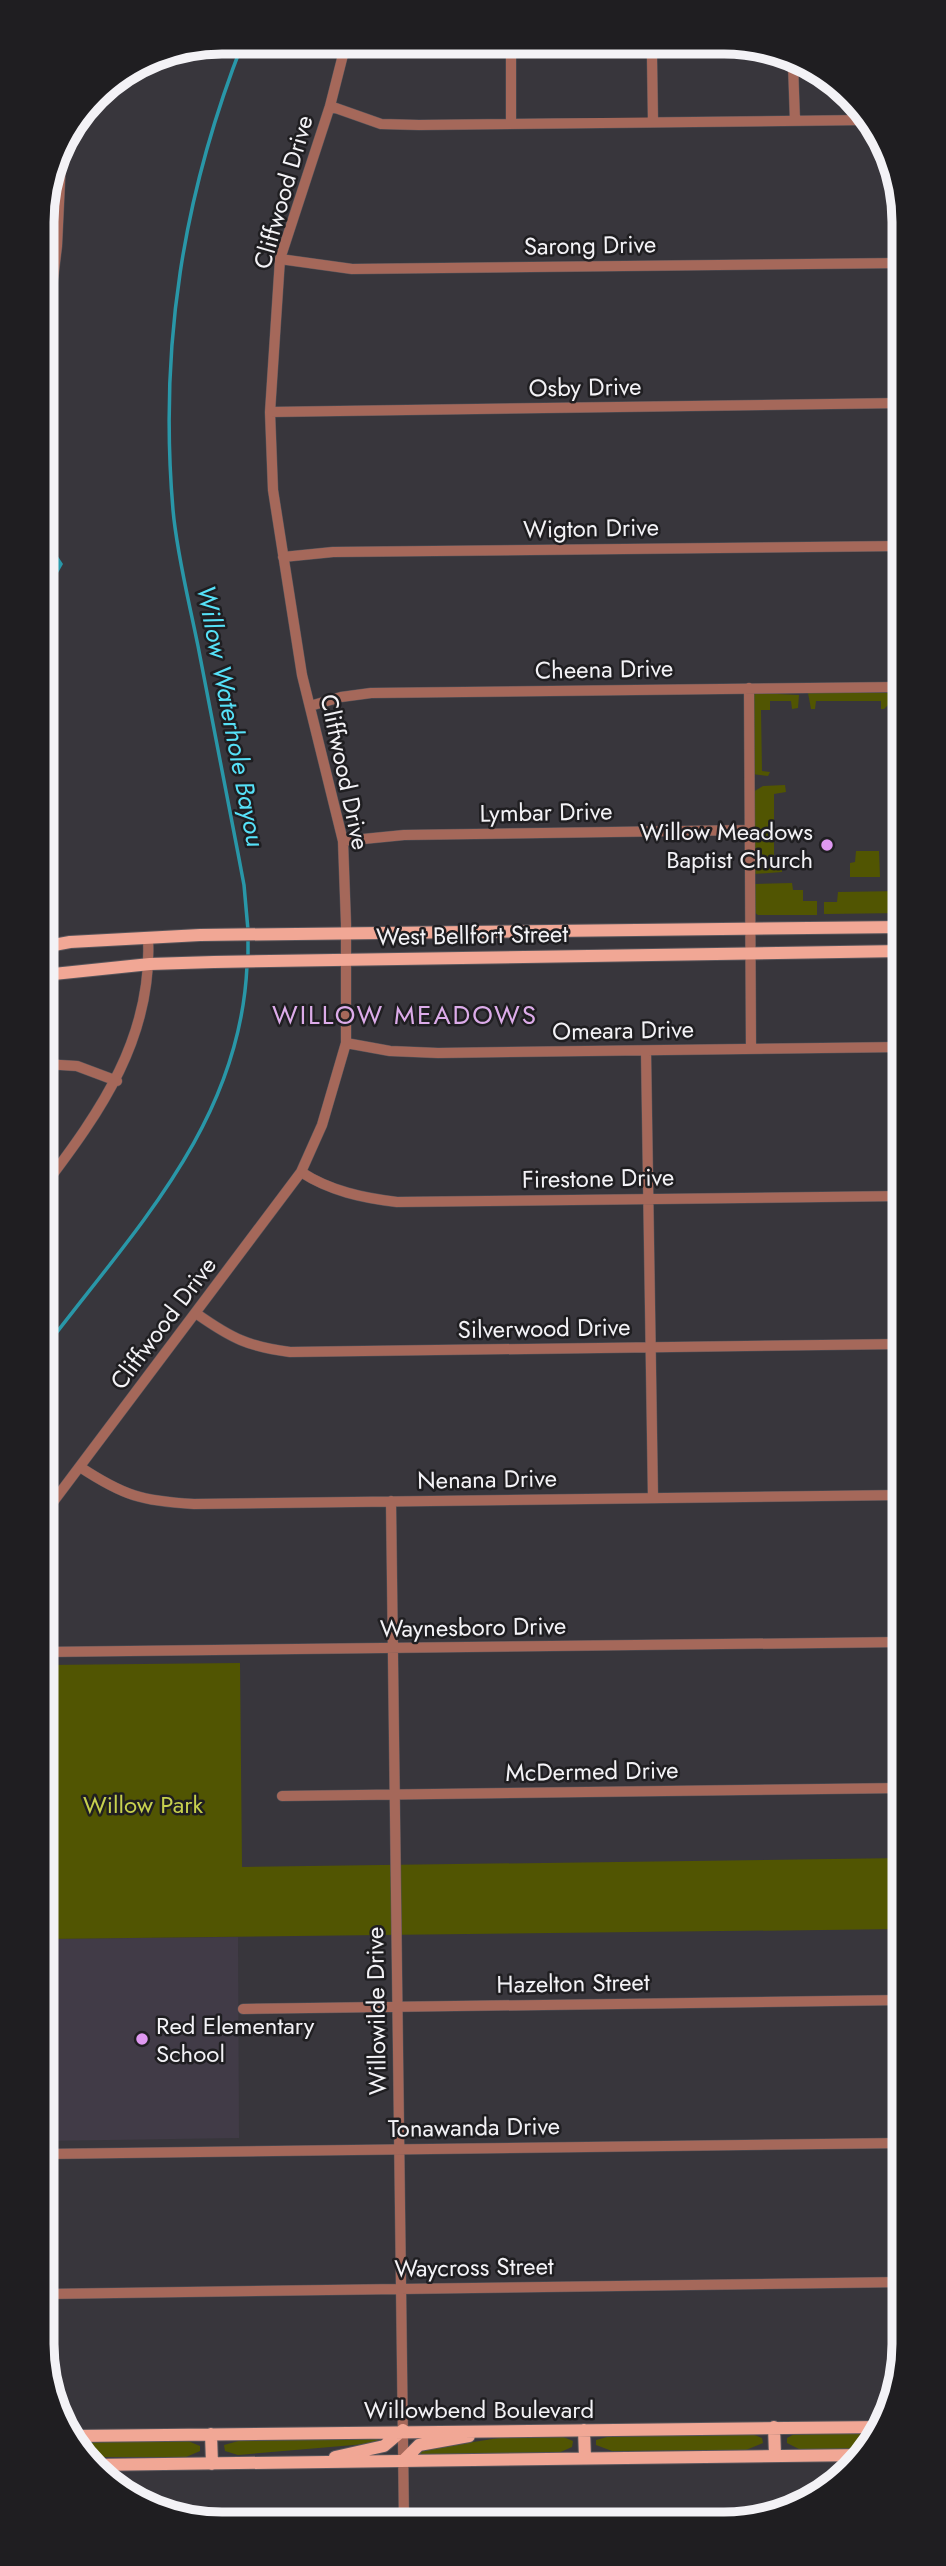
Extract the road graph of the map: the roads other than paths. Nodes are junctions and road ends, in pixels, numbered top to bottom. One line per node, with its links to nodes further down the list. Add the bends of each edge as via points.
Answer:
1 (343, 54): 5 (street, Cliffwood Drive)
2 (652, 57): 8 (street)
3 (511, 58): 9 (street)
4 (793, 70): 7 (street)
5 (330, 107): 9 (street, via 381,124); 11 (street, Cliffwood Drive)
6 (857, 120): 7 (street)
7 (795, 121): 8 (street)
8 (653, 122): 9 (street)
9 (511, 124)
10 (57, 197): 13 (street)
11 (280, 259): 12 (street, Sarong Drive, via 352,269); 15 (street, Cliffwood Drive)
12 (892, 263)
13 (55, 272)
14 (892, 403): 15 (street, Osby Drive)
15 (270, 412): 17 (street, Cliffwood Drive, via 269,453)
16 (892, 546): 17 (street, Wigton Drive, via 333,552)
17 (283, 557): 20 (street, Cliffwood Drive)
18 (892, 687): 19 (street, Cheena Drive)
19 (749, 688): 20 (street, Cheena Drive, via 371,693); 21 (street)
20 (310, 706): 22 (street, Cliffwood Drive)
21 (750, 830): 22 (street, Lymbar Drive, via 404,835); 24 (street)
22 (343, 841): 26 (street, Cliffwood Drive)
23 (892, 927): 24 (main road, West Bellfort Street)
24 (751, 929): 25 (main road, West Bellfort Street); 30 (street)
25 (545, 931): 26 (main road, West Bellfort Street); 31 (main road)
26 (346, 932): 27 (main road, West Bellfort Street); 32 (street, Cliffwood Drive)
27 (148, 938): 28 (main road, West Bellfort Street); 33 (street)
28 (55, 946)
29 (892, 951): 30 (main road, West Bellfort Street)
30 (751, 952): 31 (main road, West Bellfort Street); 37 (street)
31 (547, 955): 32 (main road, West Bellfort Street)
32 (348, 958): 33 (main road, West Bellfort Street); 35 (street, Cliffwood Drive)
33 (150, 964): 34 (main road, West Bellfort Street); 40 (street, via 138,1022)
34 (55, 974)
35 (346, 1043): 38 (street, Omeara Drive, via 438,1053); 42 (street, Cliffwood Drive)
36 (892, 1047): 37 (street, Omeara Drive)
37 (751, 1049): 38 (street, Omeara Drive)
38 (646, 1051): 44 (street)
39 (55, 1065): 40 (street, via 77,1066)
40 (117, 1082): 41 (street)
41 (55, 1171)
42 (301, 1172): 44 (street, Firestone Drive, via 361,1198 397,1202); 45 (street, Cliffwood Drive)
43 (892, 1196): 44 (street, Firestone Drive)
44 (648, 1198): 47 (street)
45 (197, 1314): 47 (street, Silverwood Drive, via 232,1339 290,1352); 48 (street, Cliffwood Drive)
46 (891, 1344): 47 (street, Silverwood Drive)
47 (651, 1348): 50 (street)
48 (80, 1467): 51 (street, Cliffwood Drive); 52 (street, Nenana Drive, via 125,1495 159,1502)
49 (891, 1495): 50 (street, Nenana Drive)
50 (653, 1498): 52 (street, Nenana Drive)
51 (54, 1500)
52 (391, 1501): 54 (street, Willowilde Drive)
53 (891, 1642): 54 (street, Waynesboro Drive)
54 (393, 1649): 55 (street, Waynesboro Drive); 57 (street, Willowilde Drive)
55 (54, 1652)
56 (891, 1788): 57 (street, McDermed Drive)
57 (394, 1794): 58 (street, McDermed Drive); 60 (street, Willowilde Drive)
58 (282, 1796)
59 (891, 2000): 60 (street, Hazelton Street)
60 (397, 2006): 61 (street, Hazelton Street); 63 (street, Willowilde Drive)
61 (243, 2009)
62 (891, 2143): 63 (street, Tonawanda Drive)
63 (399, 2149): 64 (street, Tonawanda Drive); 66 (street, Willowilde Drive)
64 (54, 2154)
65 (891, 2282): 66 (street, Waycross Street)
66 (401, 2289): 67 (street, Waycross Street); 70 (street, Willowilde Drive)
67 (54, 2294)
68 (774, 2427): 69 (main road, Willowbend Boulevard); 72 (main road, Willowbend Boulevard); 75 (main road)
69 (870, 2427)
70 (403, 2430): 71 (main road, Willowbend Boulevard); 73 (main road, Willowbend Boulevard); 78 (street, Willowilde Drive); 79 (main road, via 384,2446)
71 (508, 2430): 72 (main road, Willowbend Boulevard); 78 (main road, via 419,2445)
72 (584, 2430): 77 (main road)
73 (211, 2434): 74 (main road, Willowbend Boulevard); 80 (main road)
74 (82, 2436)
75 (775, 2455): 76 (main road, Willowbend Boulevard); 77 (main road, Willowbend Boulevard)
76 (850, 2455)
77 (585, 2458): 78 (main road, Willowbend Boulevard)
78 (403, 2461): 79 (main road, Willowbend Boulevard); 82 (street, Willowilde Drive)
79 (311, 2463): 80 (main road, Willowbend Boulevard)
80 (212, 2464): 81 (main road, Willowbend Boulevard)
81 (105, 2465)
82 (404, 2512)

